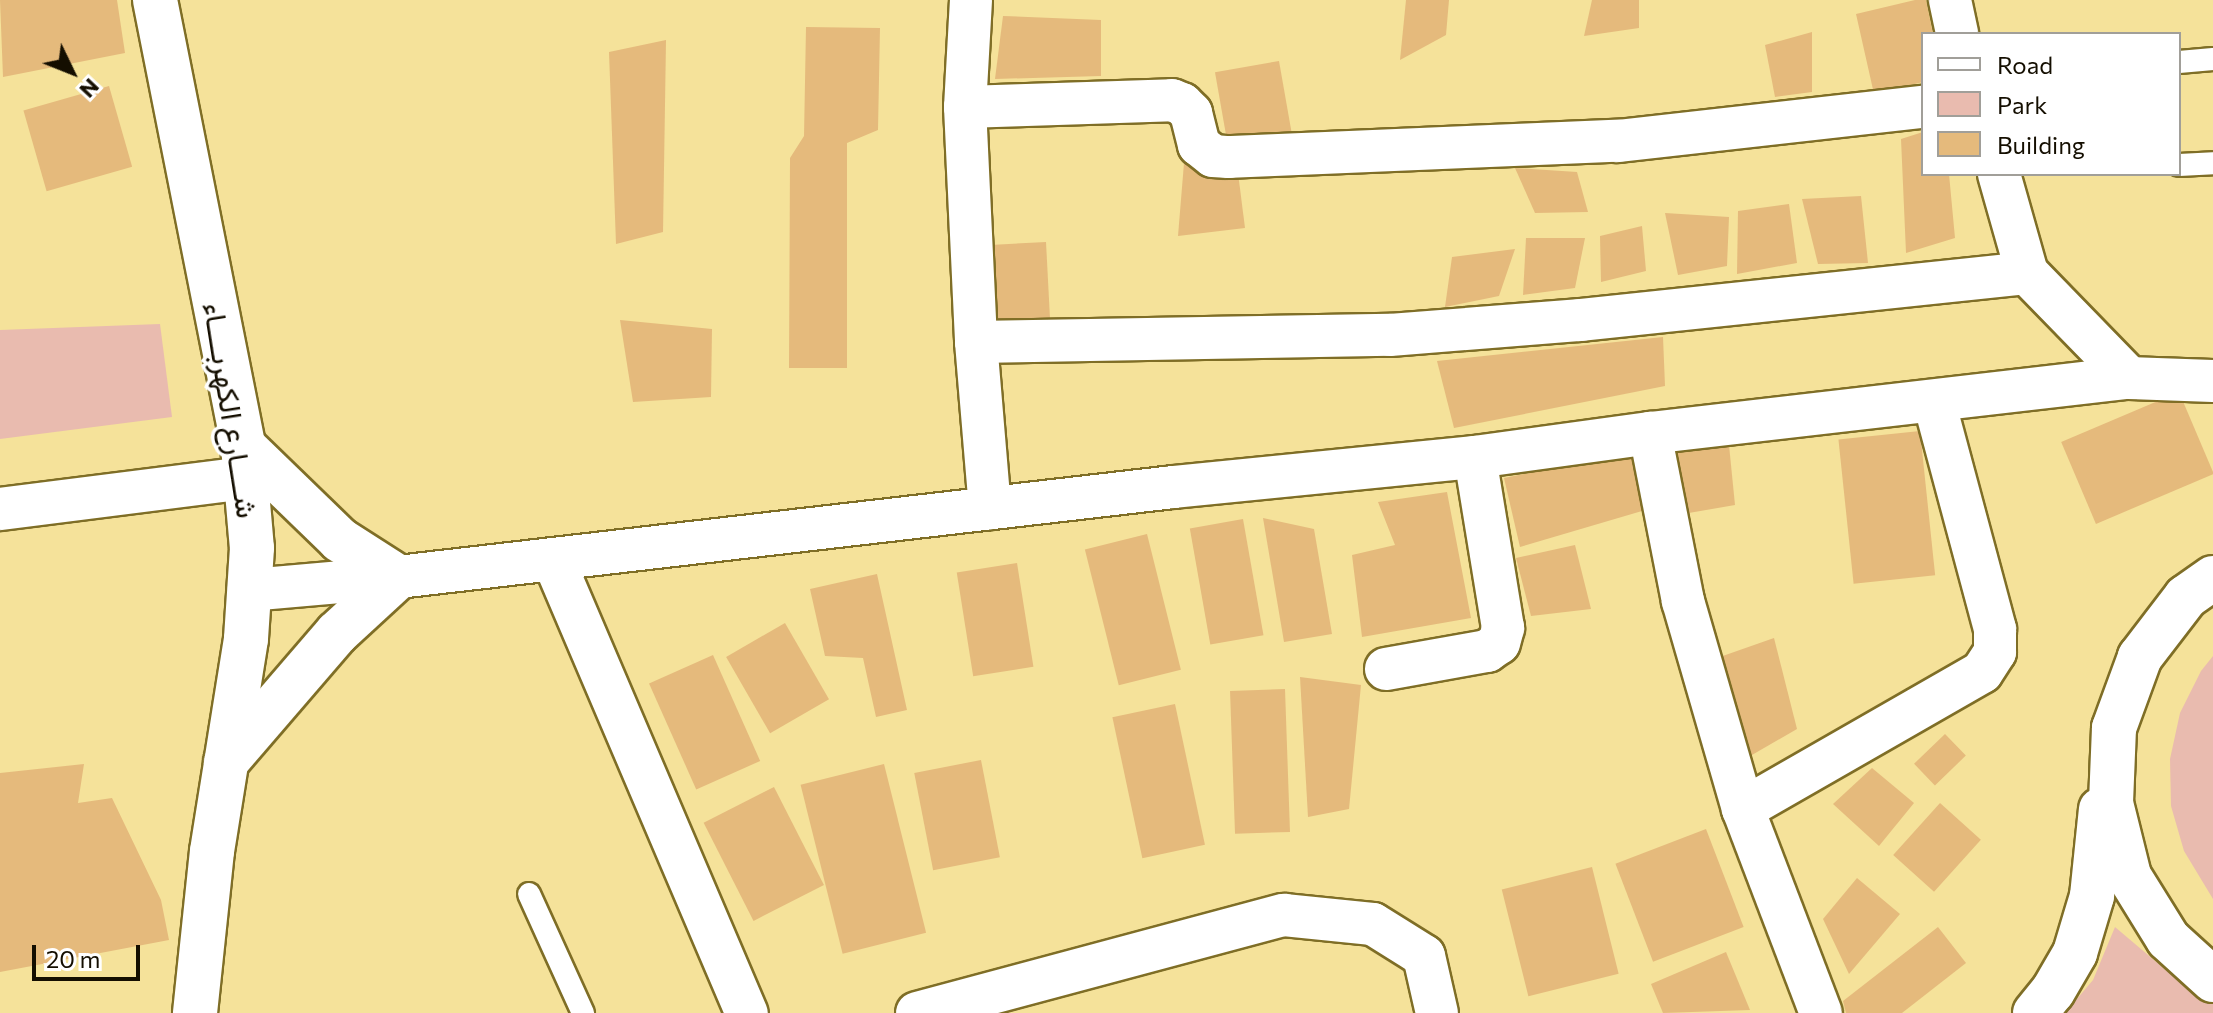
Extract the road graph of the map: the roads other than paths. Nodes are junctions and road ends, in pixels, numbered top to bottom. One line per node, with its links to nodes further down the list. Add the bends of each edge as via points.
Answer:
1 (155, 0): 19 (street, شــــارع الكهربــــاء)
2 (971, 0): 7 (street)
3 (1950, 0): 4 (street)
4 (1957, 32)
5 (2213, 59): 6 (lane)
6 (2181, 62)
7 (965, 107): 8 (street, via 1172,100 1191,113 1199,145 1213,156 1229,157 1618,141); 13 (street)
8 (1921, 107)
9 (2213, 163): 10 (lane)
10 (2181, 165)
11 (2000, 176): 12 (street)
12 (2027, 273): 13 (street, via 1390,335); 14 (street)
13 (976, 342): 20 (street)
14 (2129, 378): 15 (street); 16 (street)
15 (2213, 381)
16 (1934, 402): 17 (street); 29 (street, via 1995,629 1995,652 1982,672)
17 (1650, 433): 18 (street); 29 (street, via 1683,601)
18 (1475, 457): 20 (street); 26 (street, via 1503,628 1499,643 1487,651)
19 (245, 462): 21 (street); 23 (street, via 340,540); 25 (street, شــــارع الكهربــــاء, via 252,548)
20 (990, 508): 22 (street)
21 (0, 509)
22 (553, 559): 23 (street); 34 (street)
23 (398, 577): 25 (street); 28 (street, via 337,633)
24 (2213, 578): 27 (street, via 2186,597 2140,657)
25 (249, 590): 28 (street, شــــارع الكهربــــاء, via 238,697)
26 (1386, 669)
27 (2114, 728): 31 (street, via 2111,803 2129,876 2168,939); 38 (street, via 2092,896 2075,953)
28 (224, 764): 32 (street, شــــارع الكهربــــاء)
29 (1743, 809): 37 (street)
30 (529, 894): 33 (lane)
31 (2213, 980)
32 (195, 1013)
33 (583, 1013)
34 (747, 1013)
35 (917, 1013): 36 (street, via 1284,915 1373,924 1424,956)
36 (1437, 1013)
37 (1821, 1013)
38 (2035, 1013)

